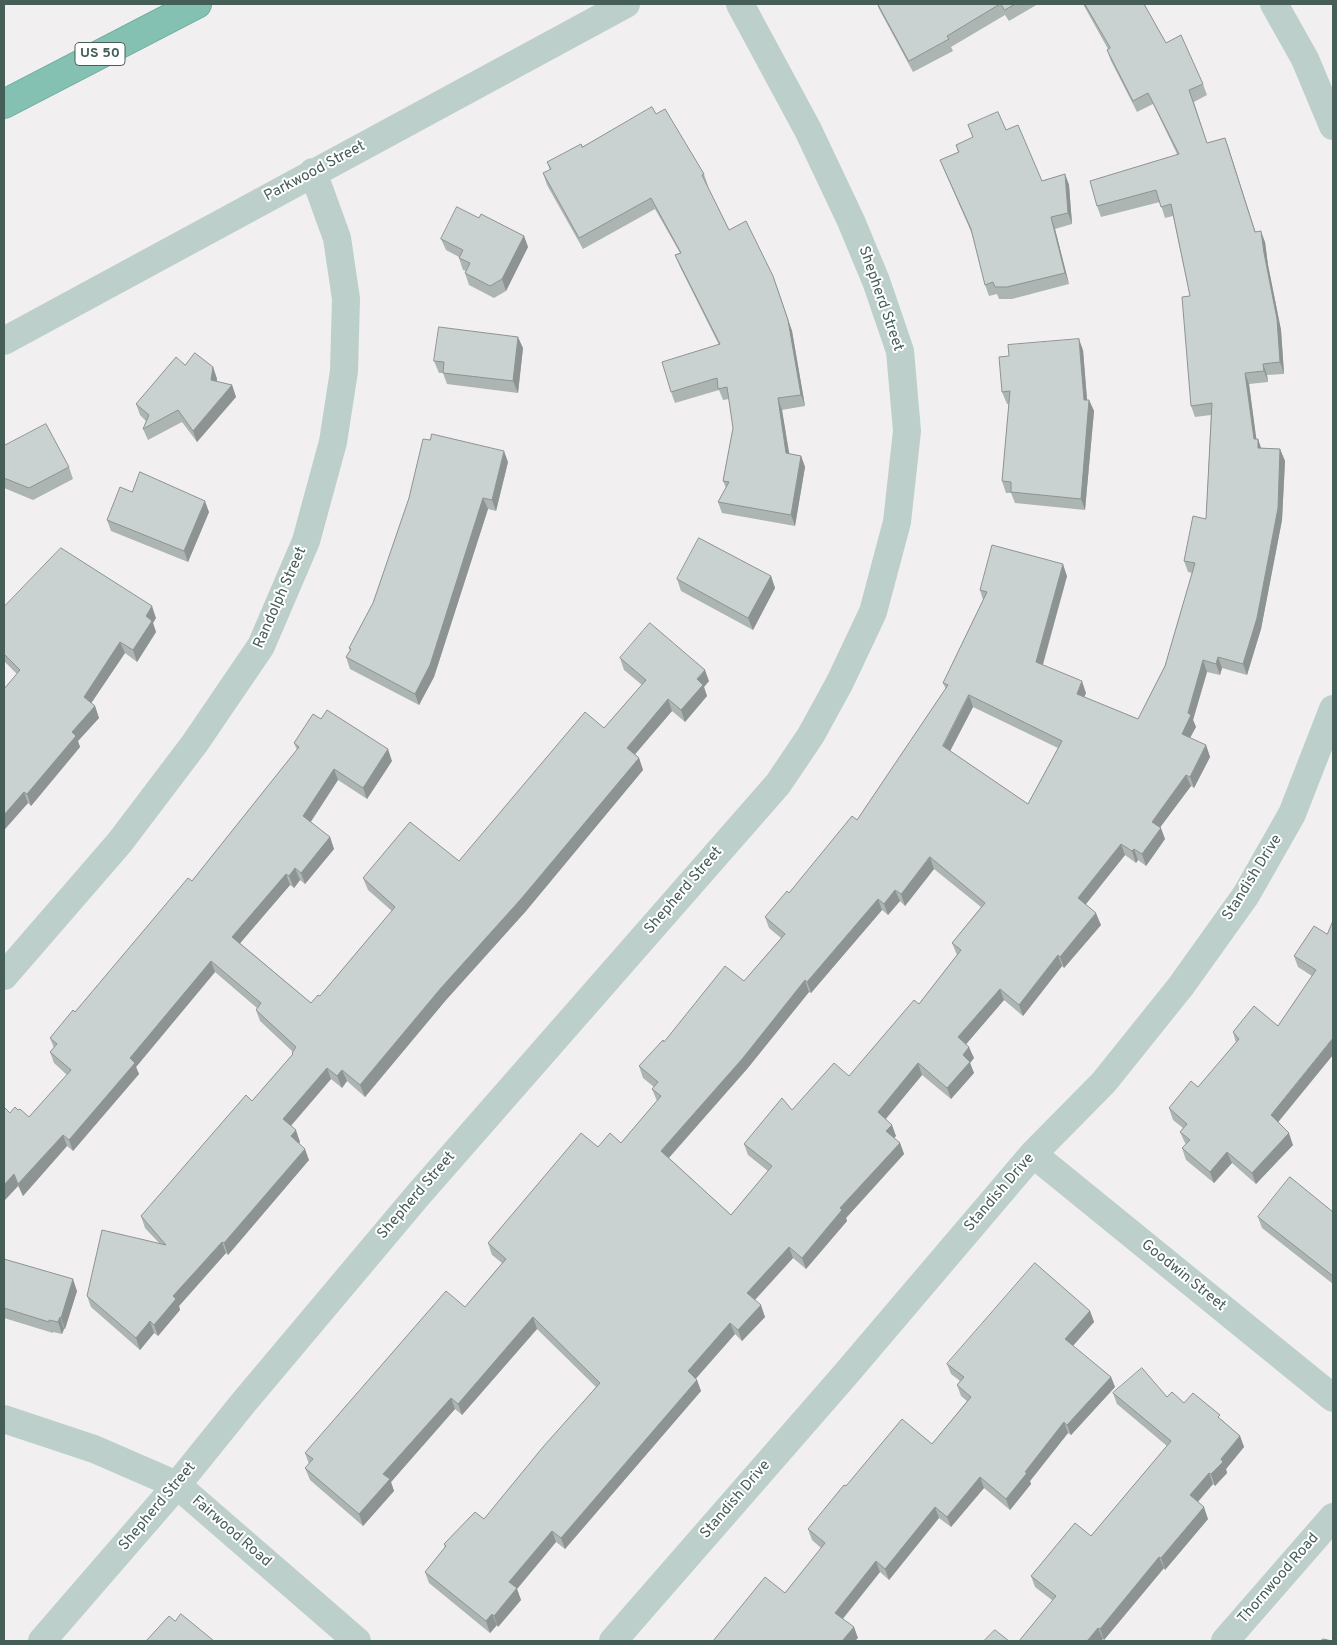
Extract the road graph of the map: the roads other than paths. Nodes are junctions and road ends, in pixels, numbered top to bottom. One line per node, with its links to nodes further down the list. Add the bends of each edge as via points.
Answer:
1 (197, 4): 5 (highway, US 50)
2 (626, 4): 7 (street, Parkwood Street)
3 (740, 4): 14 (street, Shepherd Street, via 808,130 851,220 900,351 907,431 897,522 873,612 811,735 778,784 418,1195)
4 (1274, 4): 6 (street, via 1305,59)
5 (4, 104)
6 (1333, 126)
7 (314, 172): 8 (street, Parkwood Street); 10 (street, Randolph Street, via 337,238 346,299 344,371 333,442 306,541 261,646 195,743 120,842)
8 (4, 341)
9 (1333, 709): 11 (street, Standish Drive, via 1292,814 1246,895 1181,986 1104,1082)
10 (4, 976)
11 (1033, 1154): 12 (street, Goodwin Street); 18 (street, Standish Drive)
12 (1333, 1398)
13 (4, 1419): 14 (street, Fairwood Road, via 94,1449)
14 (177, 1485): 16 (street, Shepherd Street); 17 (street, Fairwood Road)
15 (1333, 1517): 19 (street, Thornwood Road)
16 (42, 1641)
17 (357, 1641)
18 (613, 1641)
19 (1225, 1641)

